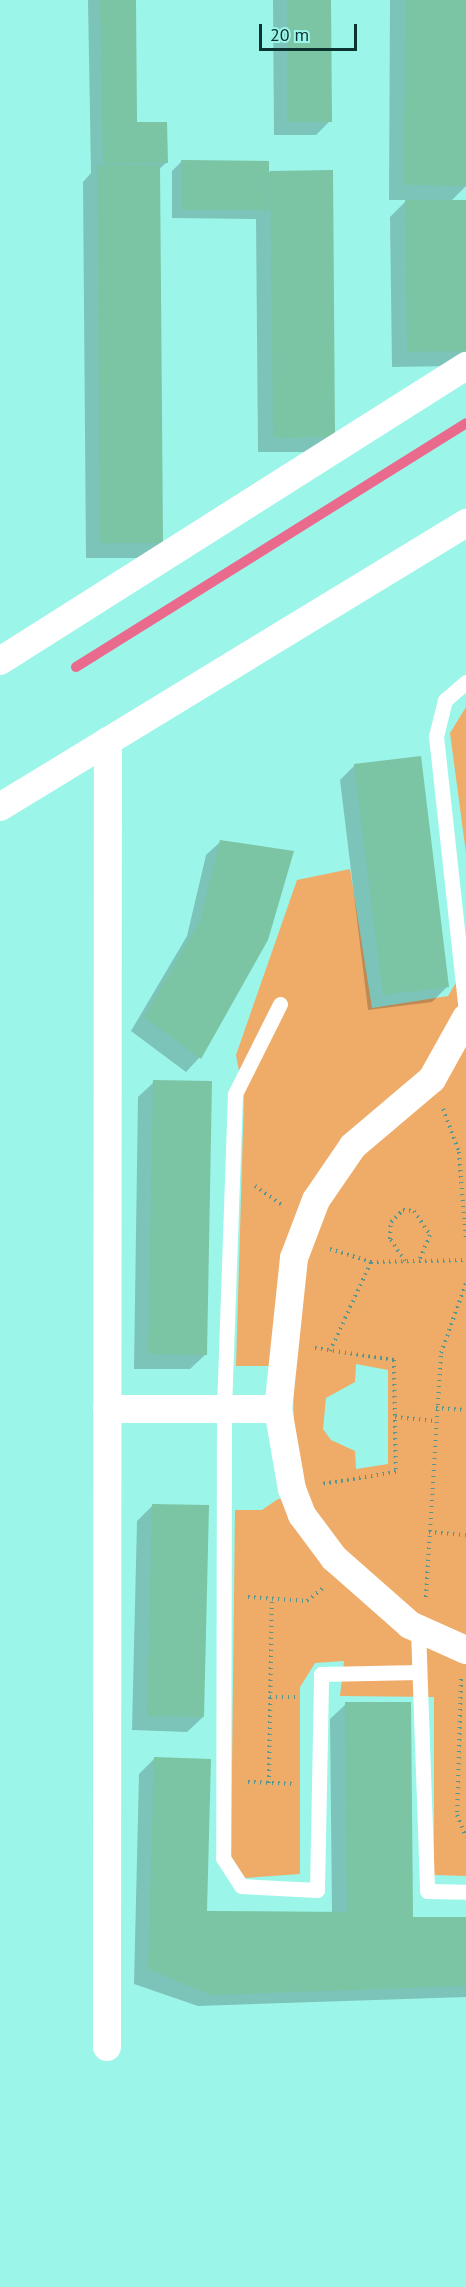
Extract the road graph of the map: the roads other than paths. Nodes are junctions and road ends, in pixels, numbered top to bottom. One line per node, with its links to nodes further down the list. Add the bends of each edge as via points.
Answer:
1 (466, 366): 3 (street)
2 (466, 523): 5 (street)
3 (0, 661)
4 (466, 682): 8 (lane, via 445,700 436,736)
5 (108, 741): 6 (street); 10 (street)
6 (0, 807)
7 (280, 1004): 11 (lane, via 235,1094)
8 (466, 1012)
9 (466, 1018): 12 (street, via 432,1079 353,1146 304,1231 294,1258)
10 (107, 1409): 11 (street); 17 (street)
11 (224, 1409): 12 (street); 15 (lane, via 223,1858 241,1886 316,1890 321,1674)
12 (278, 1409): 13 (street, via 292,1489 302,1515 344,1568 377,1601)
13 (418, 1629): 14 (street); 15 (lane)
14 (464, 1650)
15 (419, 1672): 16 (lane, via 427,1891)
16 (466, 1892)
17 (107, 2047)

